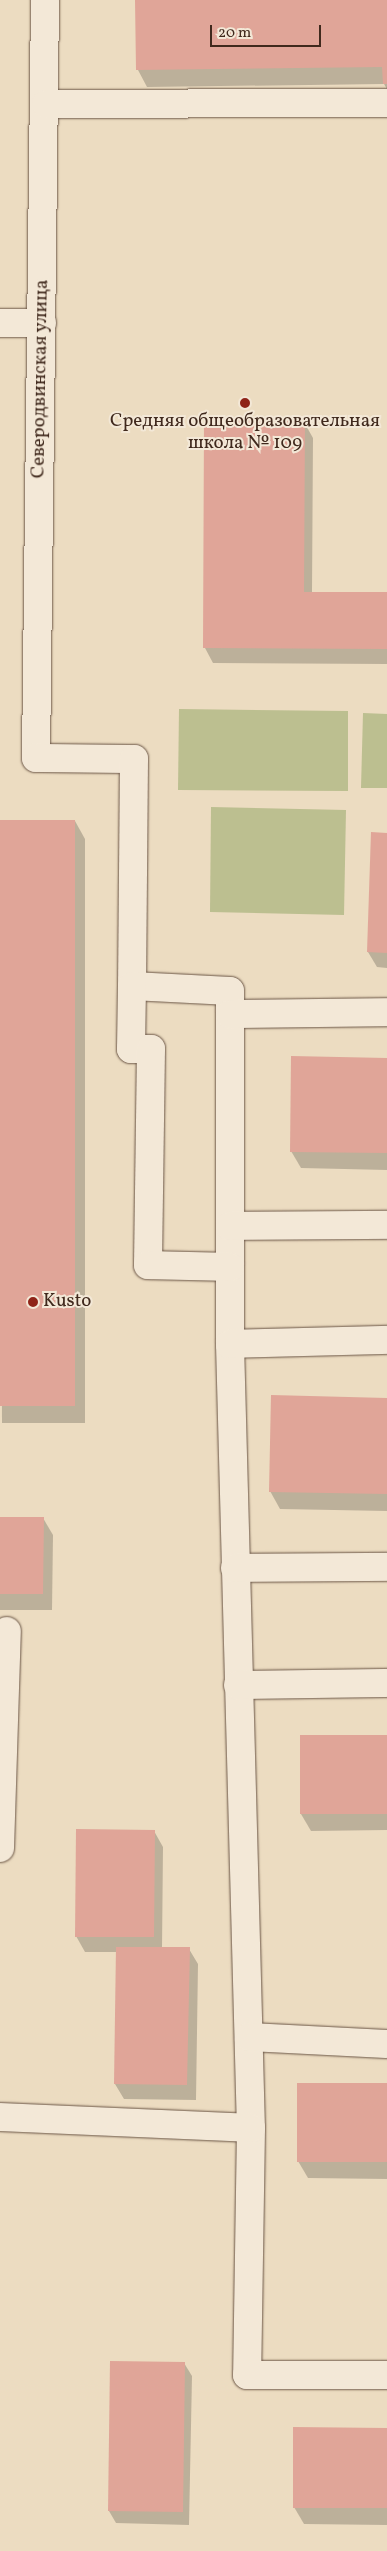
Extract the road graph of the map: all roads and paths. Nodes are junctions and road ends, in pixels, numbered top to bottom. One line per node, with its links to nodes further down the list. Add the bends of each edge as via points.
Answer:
1 (45, 0): 3 (street, Северодвинская улица)
2 (387, 102): 3 (street)
3 (46, 104): 5 (street, Северодвинская улица)
4 (0, 322): 5 (street)
5 (42, 322): 6 (street, Северодвинская улица, via 36,758 134,759)
6 (132, 986): 8 (street, via 230,990); 11 (street, via 131,1049 152,1049 148,1265)
7 (387, 1012): 8 (street)
8 (230, 1014): 10 (street)
9 (387, 1225): 10 (street)
10 (230, 1226): 11 (street)
11 (230, 1267): 13 (street)
12 (387, 1340): 13 (street)
13 (230, 1344): 15 (street)
14 (387, 1567): 15 (street)
15 (235, 1568): 18 (street)
16 (7, 1631): 19 (street)
17 (387, 1683): 18 (street)
18 (238, 1685): 20 (street)
19 (0, 1848)
20 (249, 2037): 21 (street); 23 (street)
21 (387, 2044)
22 (0, 2117): 23 (street)
23 (251, 2128): 24 (street, via 247,2375)
24 (387, 2375)

